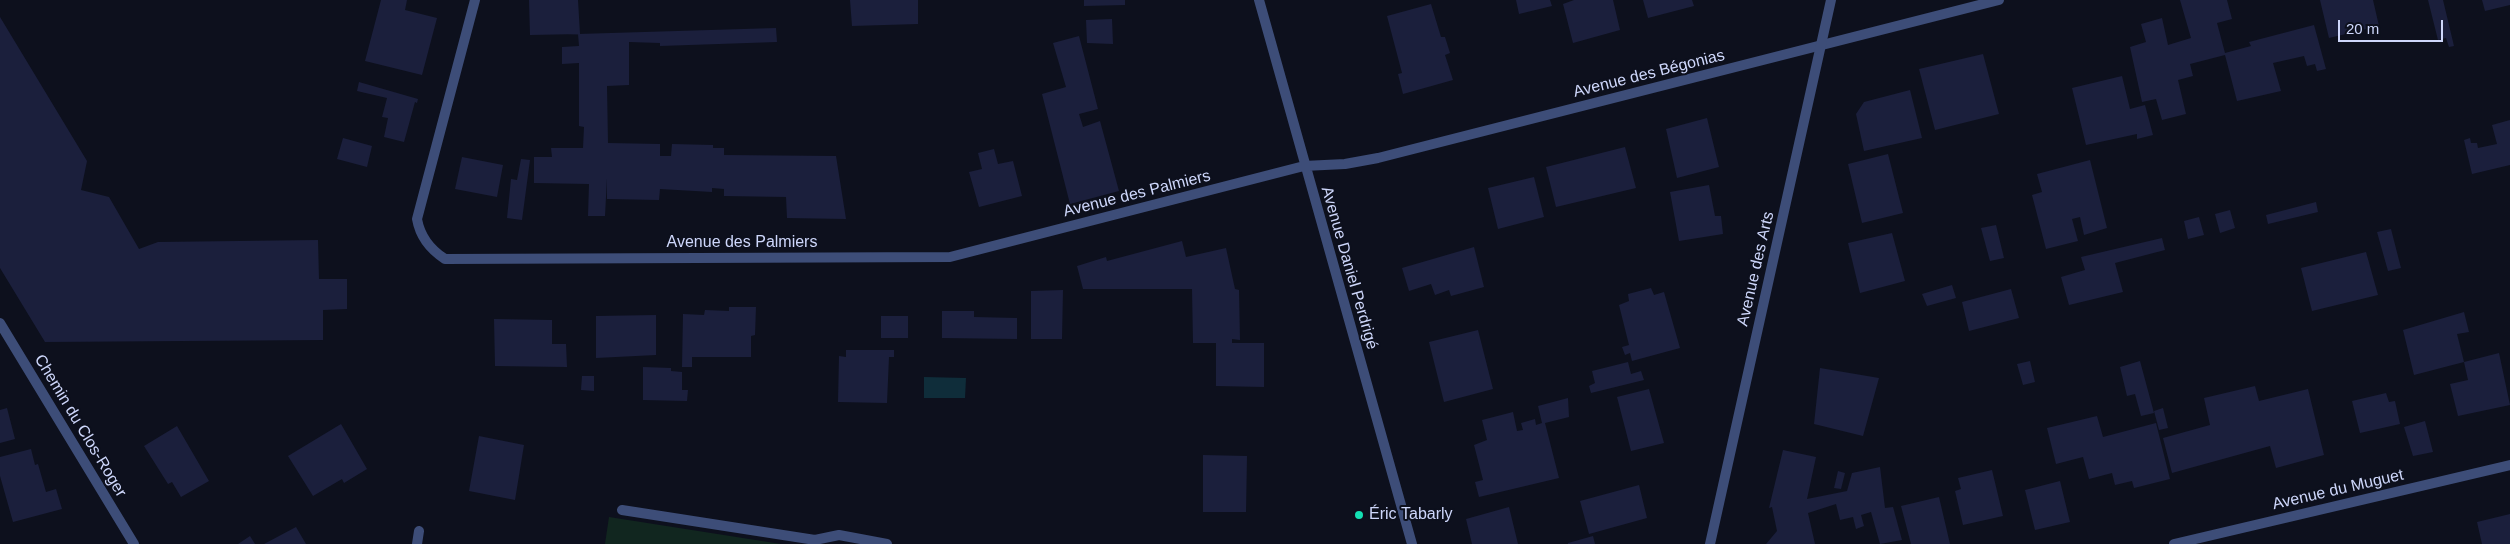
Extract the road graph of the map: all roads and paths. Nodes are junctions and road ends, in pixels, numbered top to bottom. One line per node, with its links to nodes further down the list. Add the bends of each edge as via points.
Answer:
1 (475, 0): 6 (street, Avenue des Palmiers, via 417,219 419,231 436,253 446,259 950,257)
2 (1259, 0): 6 (street, Avenue Daniel Perdrigé)
3 (1831, 0): 5 (street, Avenue des Arts)
4 (1999, 0): 5 (street, Avenue des Bégonias, via 1857,35)
5 (1822, 47): 6 (street, Avenue des Bégonias, via 1378,158); 15 (street, Avenue des Arts)
6 (1304, 166): 14 (street, Avenue Daniel Perdrigé)
7 (0, 323): 11 (street, Chemin du Clos-Roger)
8 (2510, 465): 16 (street, Avenue du Muguet)
9 (622, 510): 13 (street, via 814,540 839,535)
10 (419, 531): 12 (street)
11 (134, 544)
12 (416, 544)
13 (887, 544)
14 (1412, 544)
15 (1710, 544)
16 (2174, 544)

